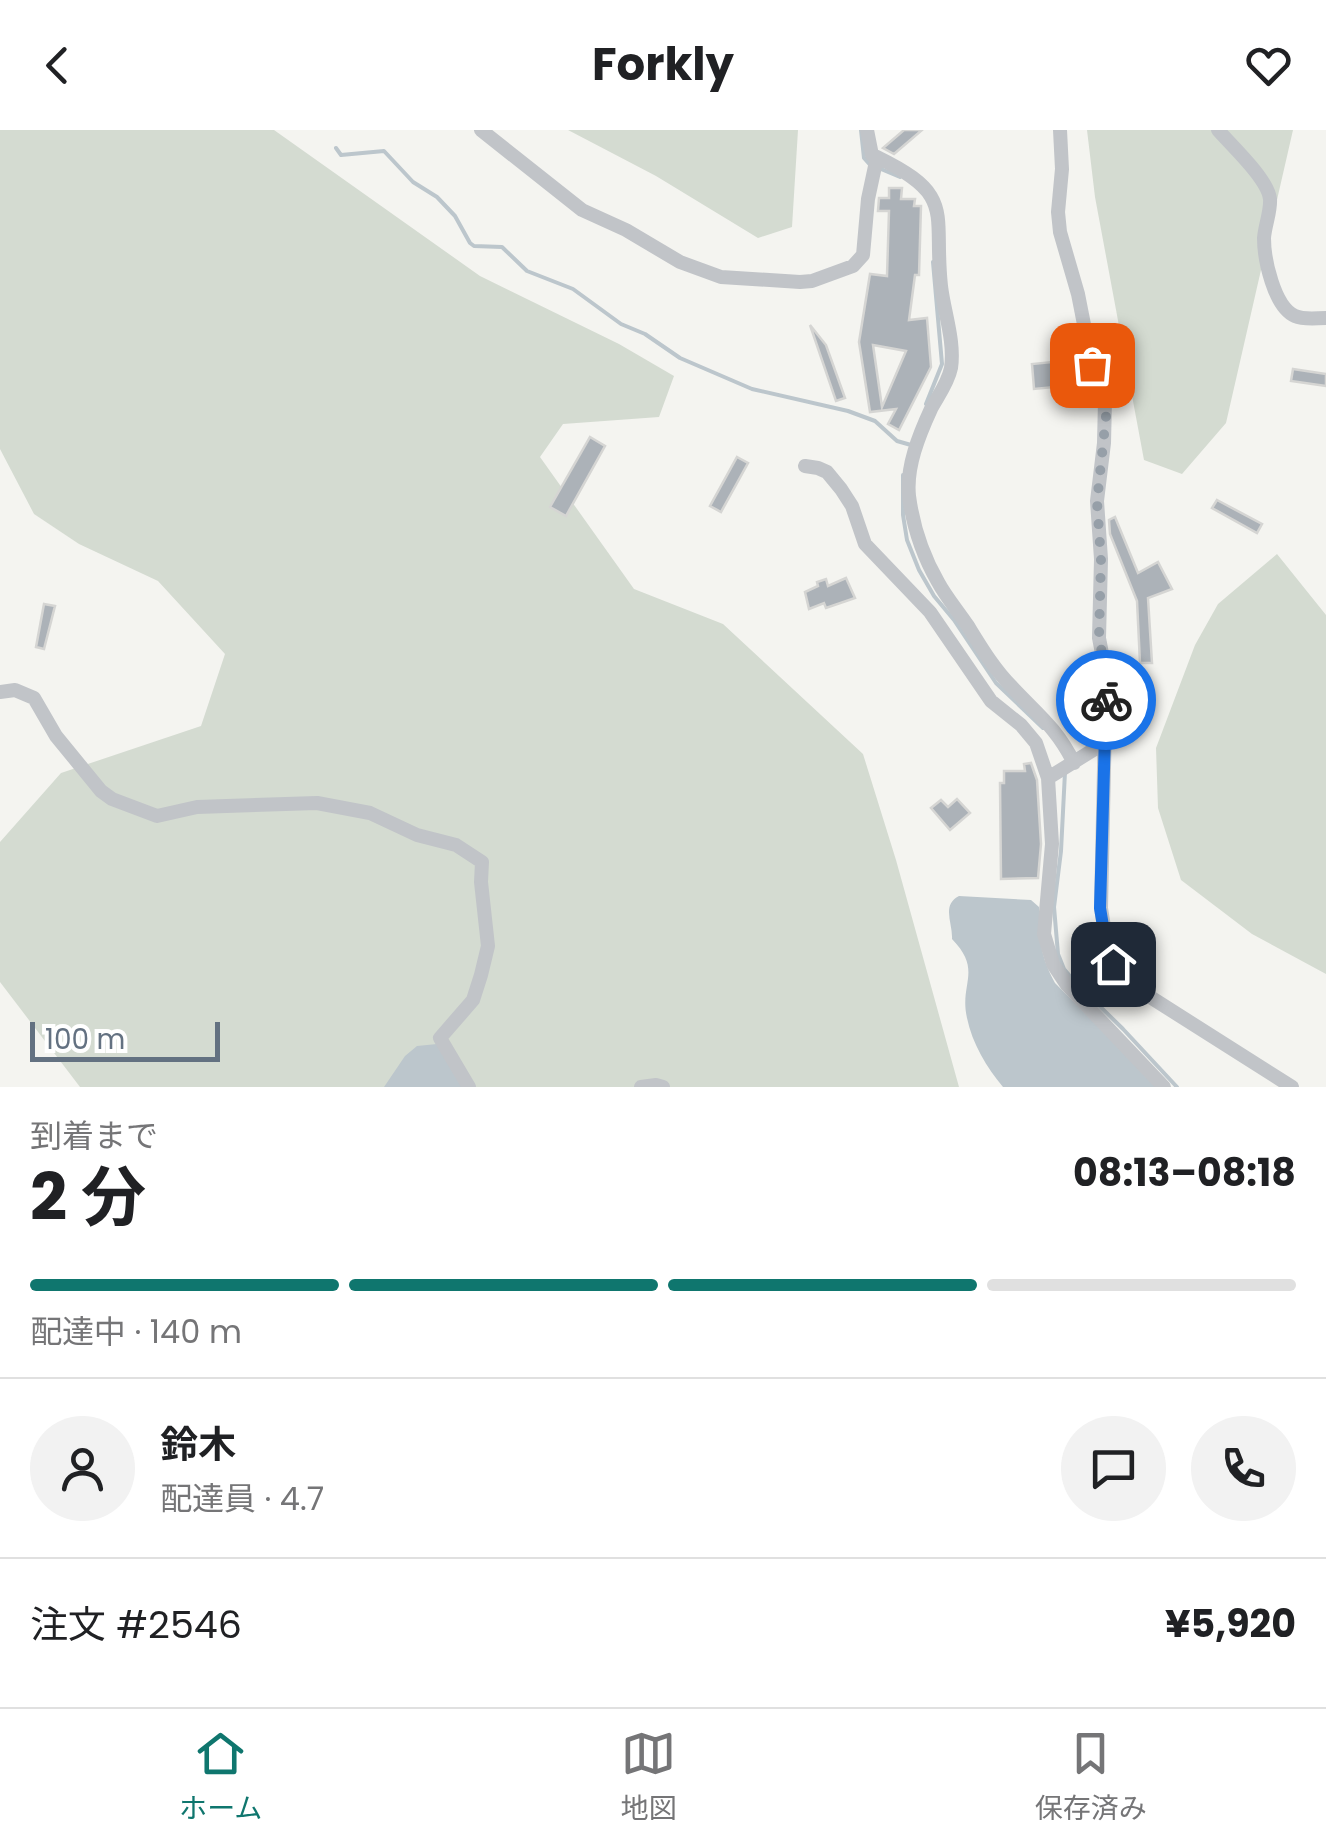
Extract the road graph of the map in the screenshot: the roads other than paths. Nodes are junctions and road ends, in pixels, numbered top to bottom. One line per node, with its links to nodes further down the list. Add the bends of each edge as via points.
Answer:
1 (481, 130): 5 (street, via 582,210 680,262 721,277 766,282 812,281 859,262)
2 (867, 130): 5 (street)
3 (1060, 130): 10 (street, via 1060,232 1105,400 1097,502)
4 (1218, 130): 6 (street, via 1270,198 1266,258 1282,304 1301,318)
5 (874, 165): 8 (street, via 902,169 920,182 940,225 950,370 908,478)
6 (1326, 318)
7 (805, 466): 8 (street, via 834,481 852,506 864,544)
8 (935, 599): 11 (street, via 991,701); 11 (street, via 1053,727)
9 (0, 692): 12 (street, via 34,698 101,791 158,816 197,807 317,803 370,812 482,862 488,946 482,975 472,1000 440,1038)
10 (1106, 742): 11 (street); 16 (street, via 1100,908 1113,964 1125,981)
11 (1062, 770): 15 (street, via 1044,934 1053,964)
12 (469, 1087)
13 (640, 1087): 14 (street)
14 (663, 1087)
15 (1164, 1087)
16 (1292, 1087)

